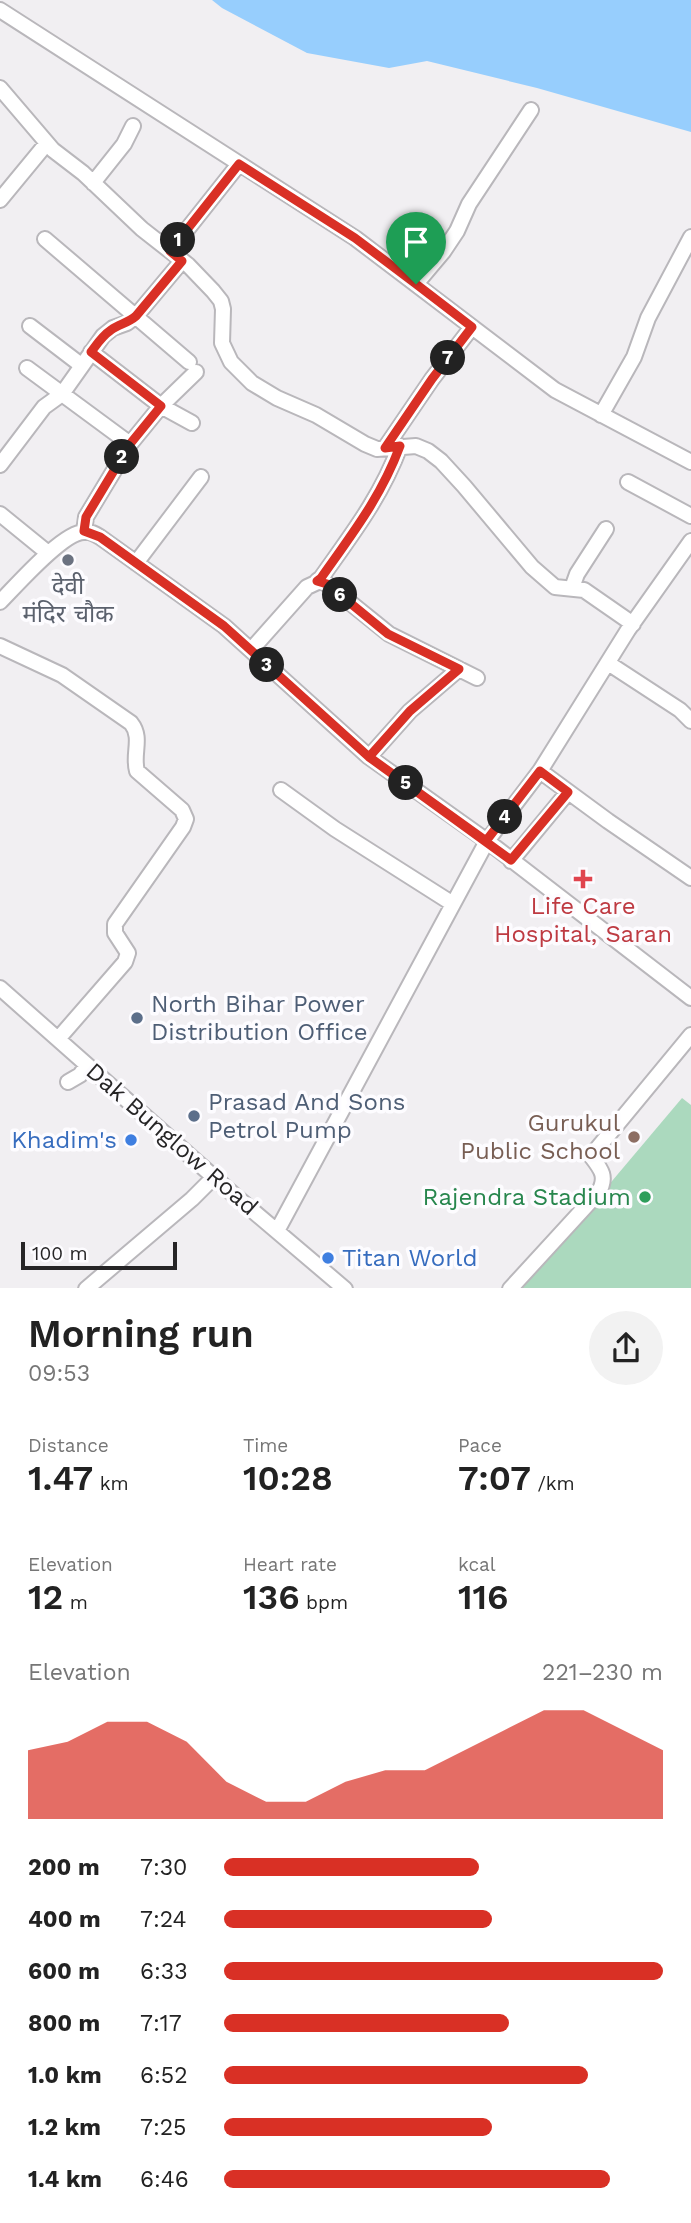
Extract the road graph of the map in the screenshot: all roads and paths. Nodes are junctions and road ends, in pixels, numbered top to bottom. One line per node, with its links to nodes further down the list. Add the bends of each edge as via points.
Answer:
1 (0, 10): 6 (street)
2 (0, 88): 5 (street)
3 (531, 110): 13 (street, via 469,204 457,231)
4 (133, 126): 7 (street)
5 (47, 143): 7 (street); 8 (street)
6 (239, 164): 11 (street); 13 (street, via 355,238)
7 (93, 183): 11 (street)
8 (0, 200)
9 (691, 237): 22 (street)
10 (46, 239): 14 (street)
11 (170, 251): 12 (street)
12 (182, 261): 14 (street); 26 (street, via 221,301 222,343 252,383 365,444)
13 (416, 284): 16 (street)
14 (136, 316): 17 (street, via 113,328); 21 (street, via 192,367)
15 (30, 326): 18 (street)
16 (472, 327): 22 (street, via 555,390); 26 (street)
17 (91, 352): 18 (street); 21 (street)
18 (81, 365): 20 (street)
19 (27, 368): 20 (street)
20 (62, 394): 24 (street); 28 (street, via 44,407)
21 (161, 406): 23 (street); 24 (street)
22 (601, 415): 27 (street)
23 (192, 423)
24 (130, 444): 34 (street, via 86,517)
25 (400, 446): 26 (street); 38 (street, via 376,499); 39 (street, via 416,446 441,461 532,567 555,587)
26 (385, 448)
27 (691, 462)
28 (0, 465)
29 (201, 477): 37 (street)
30 (628, 482): 32 (street)
31 (0, 514): 36 (street)
32 (691, 516)
33 (606, 529): 39 (street)
34 (84, 531): 36 (street); 37 (street)
35 (691, 541): 41 (street)
36 (48, 553): 40 (street)
37 (136, 563): 43 (street)
38 (317, 581): 43 (street); 45 (street, via 327,584 388,634)
39 (572, 589): 41 (street, via 584,590)
40 (0, 602)
41 (633, 624): 44 (street)
42 (0, 646): 59 (street, via 62,675 131,723 138,738 137,771 186,819 116,924 115,933 127,949 127,959)
43 (251, 650): 48 (street)
44 (608, 663): 47 (street); 49 (street)
45 (459, 669): 46 (street); 48 (street, via 410,711)
46 (477, 678)
47 (691, 721)
48 (369, 757): 52 (street)
49 (540, 771): 51 (street); 52 (street)
50 (281, 790): 55 (street)
51 (568, 792): 53 (street); 54 (street)
52 (486, 841): 53 (street); 55 (street)
53 (511, 860): 57 (street)
54 (691, 878)
55 (453, 904): 63 (street)
56 (0, 988): 59 (street, Dak Bunglow Road)
57 (691, 998)
58 (691, 1035): 66 (street, via 592,1156 604,1176 598,1193)
59 (58, 1039): 60 (street, Dak Bunglow Road)
60 (88, 1065): 61 (street); 62 (street, Dak Bunglow Road)
61 (68, 1082)
62 (214, 1177): 63 (street, Dak Bunglow Road); 64 (street)
63 (277, 1231): 65 (street, Dak Bunglow Road)
64 (87, 1288)
65 (344, 1288)
66 (511, 1288)

